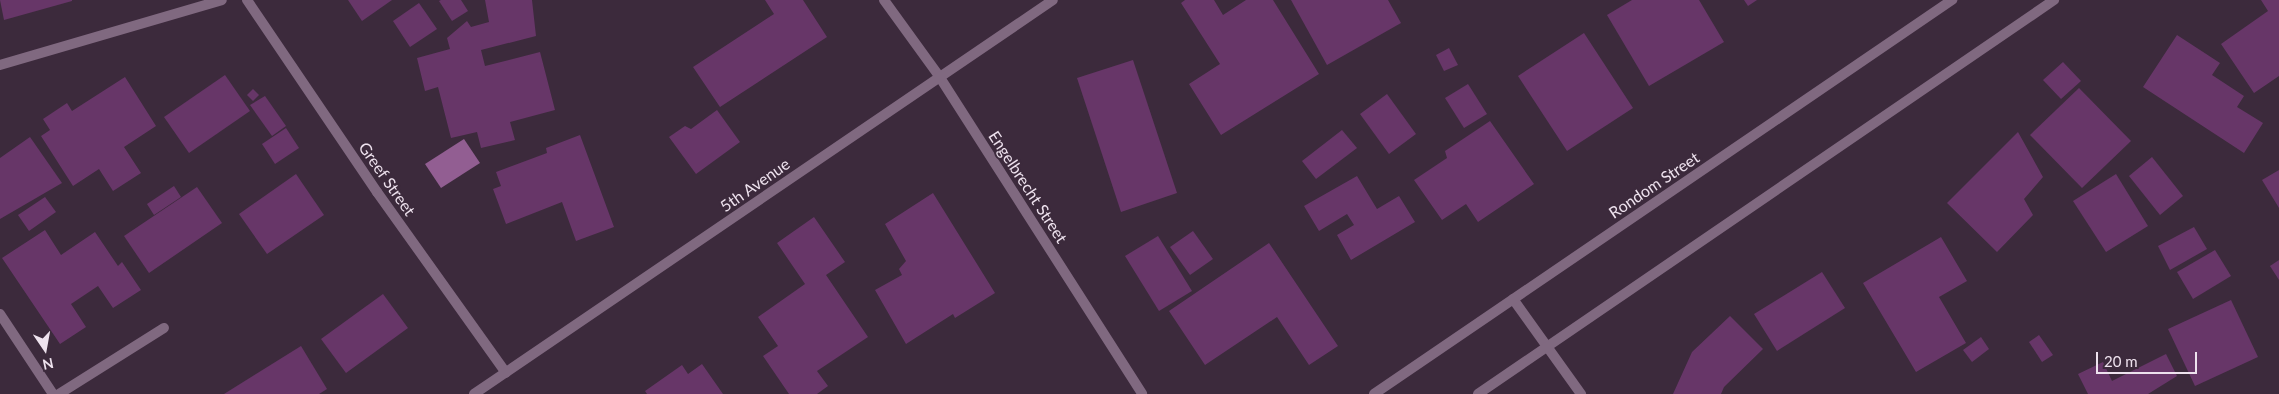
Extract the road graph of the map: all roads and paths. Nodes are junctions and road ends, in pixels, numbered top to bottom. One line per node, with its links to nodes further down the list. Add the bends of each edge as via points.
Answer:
1 (222, 0): 7 (street)
2 (247, 0): 13 (street, Greef Street, via 377,192)
3 (884, 0): 8 (street, Engelbrecht Street)
4 (1053, 0): 8 (street, 5th Avenue)
5 (1952, 0): 9 (street, Rondom Street)
6 (2054, 0): 12 (street)
7 (0, 65)
8 (939, 76): 13 (street, 5th Avenue); 17 (street, Engelbrecht Street)
9 (1513, 299): 12 (street); 18 (street, Rondom Street)
10 (0, 314): 14 (street)
11 (164, 328): 15 (street)
12 (1547, 347): 19 (street); 20 (street)
13 (506, 372): 16 (street, 5th Avenue)
14 (53, 394)
15 (59, 394)
16 (474, 394)
17 (1142, 394)
18 (1374, 394)
19 (1478, 394)
20 (1581, 394)

